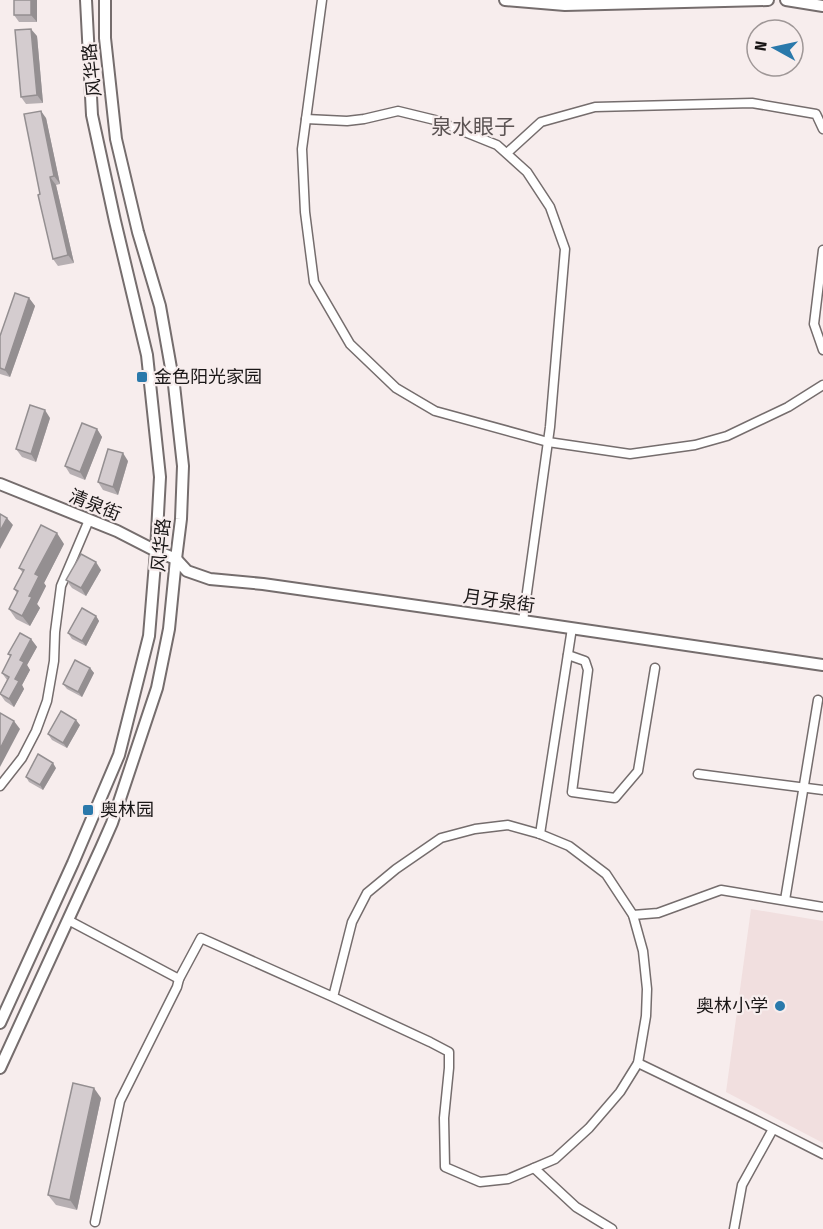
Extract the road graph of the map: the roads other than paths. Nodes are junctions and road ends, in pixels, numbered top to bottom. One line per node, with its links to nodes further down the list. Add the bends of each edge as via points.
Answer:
1 (86, 0): 17 (street, via 93,114 147,355 160,477)
2 (105, 0): 18 (street, 风华路, via 116,139 160,306 174,385 183,465)
3 (322, 0): 8 (street)
4 (505, 0): 5 (street, via 565,5)
5 (768, 0)
6 (786, 0): 7 (street)
7 (823, 6)
8 (306, 118): 10 (street, via 347,121 398,111 435,120 497,145); 14 (street, via 302,149 305,212 314,282 350,344 396,388 435,411)
9 (823, 129): 10 (street, via 816,114 752,103 595,107 541,122)
10 (507, 153): 14 (street, via 527,172 550,207 565,249)
11 (823, 250): 12 (street, via 814,324)
12 (823, 350)
13 (823, 385): 14 (street, via 788,407 727,436 695,445 630,454)
14 (548, 442): 19 (street)
15 (0, 484): 16 (street, 清泉街)
16 (89, 520): 17 (street, 清泉街); 28 (street, via 61,586 47,701 22,758)
17 (156, 551): 18 (street, 清泉街); 24 (street, via 149,636)
18 (176, 559): 19 (street, 月牙泉街, via 187,571 210,579); 25 (street, 风华路, via 169,628)
19 (523, 621): 20 (street, 月牙泉街)
20 (572, 628): 21 (street); 22 (street, 月牙泉街)
21 (568, 655): 23 (street, via 585,662 588,670 572,792 615,798 638,771); 31 (street)
22 (823, 665)
23 (655, 668)
24 (137, 684): 25 (street, via 148,681); 38 (street, via 119,755)
25 (157, 688): 35 (street, 风华路, via 112,823)
26 (818, 700): 29 (street)
27 (698, 774): 29 (street)
28 (0, 786)
29 (804, 787): 30 (street); 32 (street)
30 (823, 790)
31 (540, 834): 34 (street, via 569,846 606,874); 37 (street, via 508,825 441,838 366,892 352,922)
32 (785, 900): 33 (street); 34 (street, via 721,890 658,913)
33 (823, 907)
34 (633, 915): 39 (street, via 643,951 647,988)
35 (68, 920): 36 (street); 40 (street, 风华路)
36 (179, 979): 37 (street, via 201,938); 44 (street, via 120,1101)
37 (333, 997): 43 (street, via 449,1052 445,1167 480,1182 508,1179)
38 (0, 1023)
39 (638, 1063): 41 (street); 43 (street, via 620,1092 589,1128 555,1160)
40 (0, 1068)
41 (774, 1129): 42 (street); 46 (street, via 742,1185)
42 (823, 1154)
43 (534, 1168): 45 (street, via 576,1207)
44 (95, 1222)
45 (612, 1229)
46 (735, 1229)

